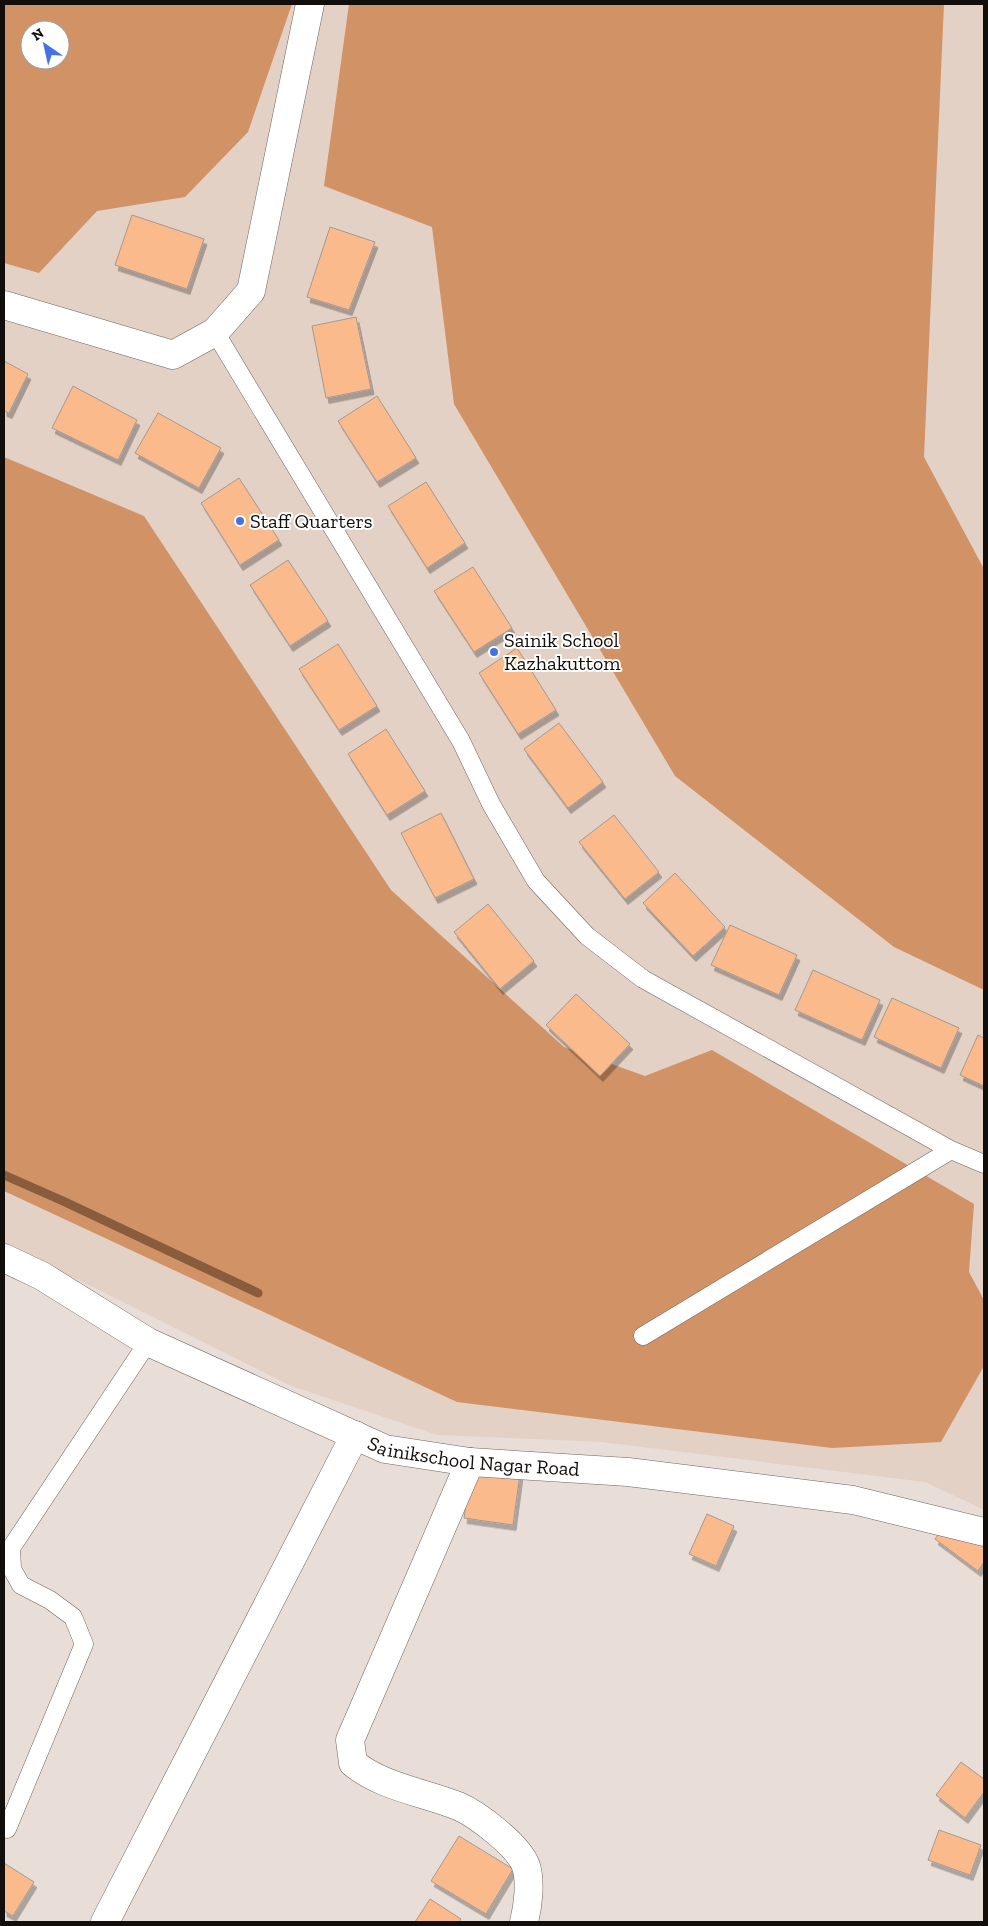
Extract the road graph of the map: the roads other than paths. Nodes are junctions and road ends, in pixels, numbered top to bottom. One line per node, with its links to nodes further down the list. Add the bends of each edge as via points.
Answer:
1 (310, 4): 3 (street, via 251,291)
2 (4, 305): 3 (street, via 173,355)
3 (215, 332): 4 (lane, via 461,741 491,804 536,882 587,936 642,979)
4 (951, 1150): 5 (lane); 7 (lane)
5 (984, 1164)
6 (4, 1258): 8 (street, Sainikschool Nagar Road, via 42,1276)
7 (643, 1336)
8 (148, 1342): 9 (street, Sainikschool Nagar Road); 12 (lane, via 11,1548 12,1569 21,1585 73,1617 84,1644)
9 (355, 1435): 10 (street, Sainikschool Nagar Road, via 385,1449); 13 (street)
10 (470, 1462): 11 (street, Sainikschool Nagar Road, via 628,1472 853,1500); 14 (street, via 350,1740 353,1763 366,1774 460,1807 504,1836 526,1865 529,1901)
11 (984, 1532)
12 (7, 1829)
13 (105, 1922)
14 (524, 1922)

